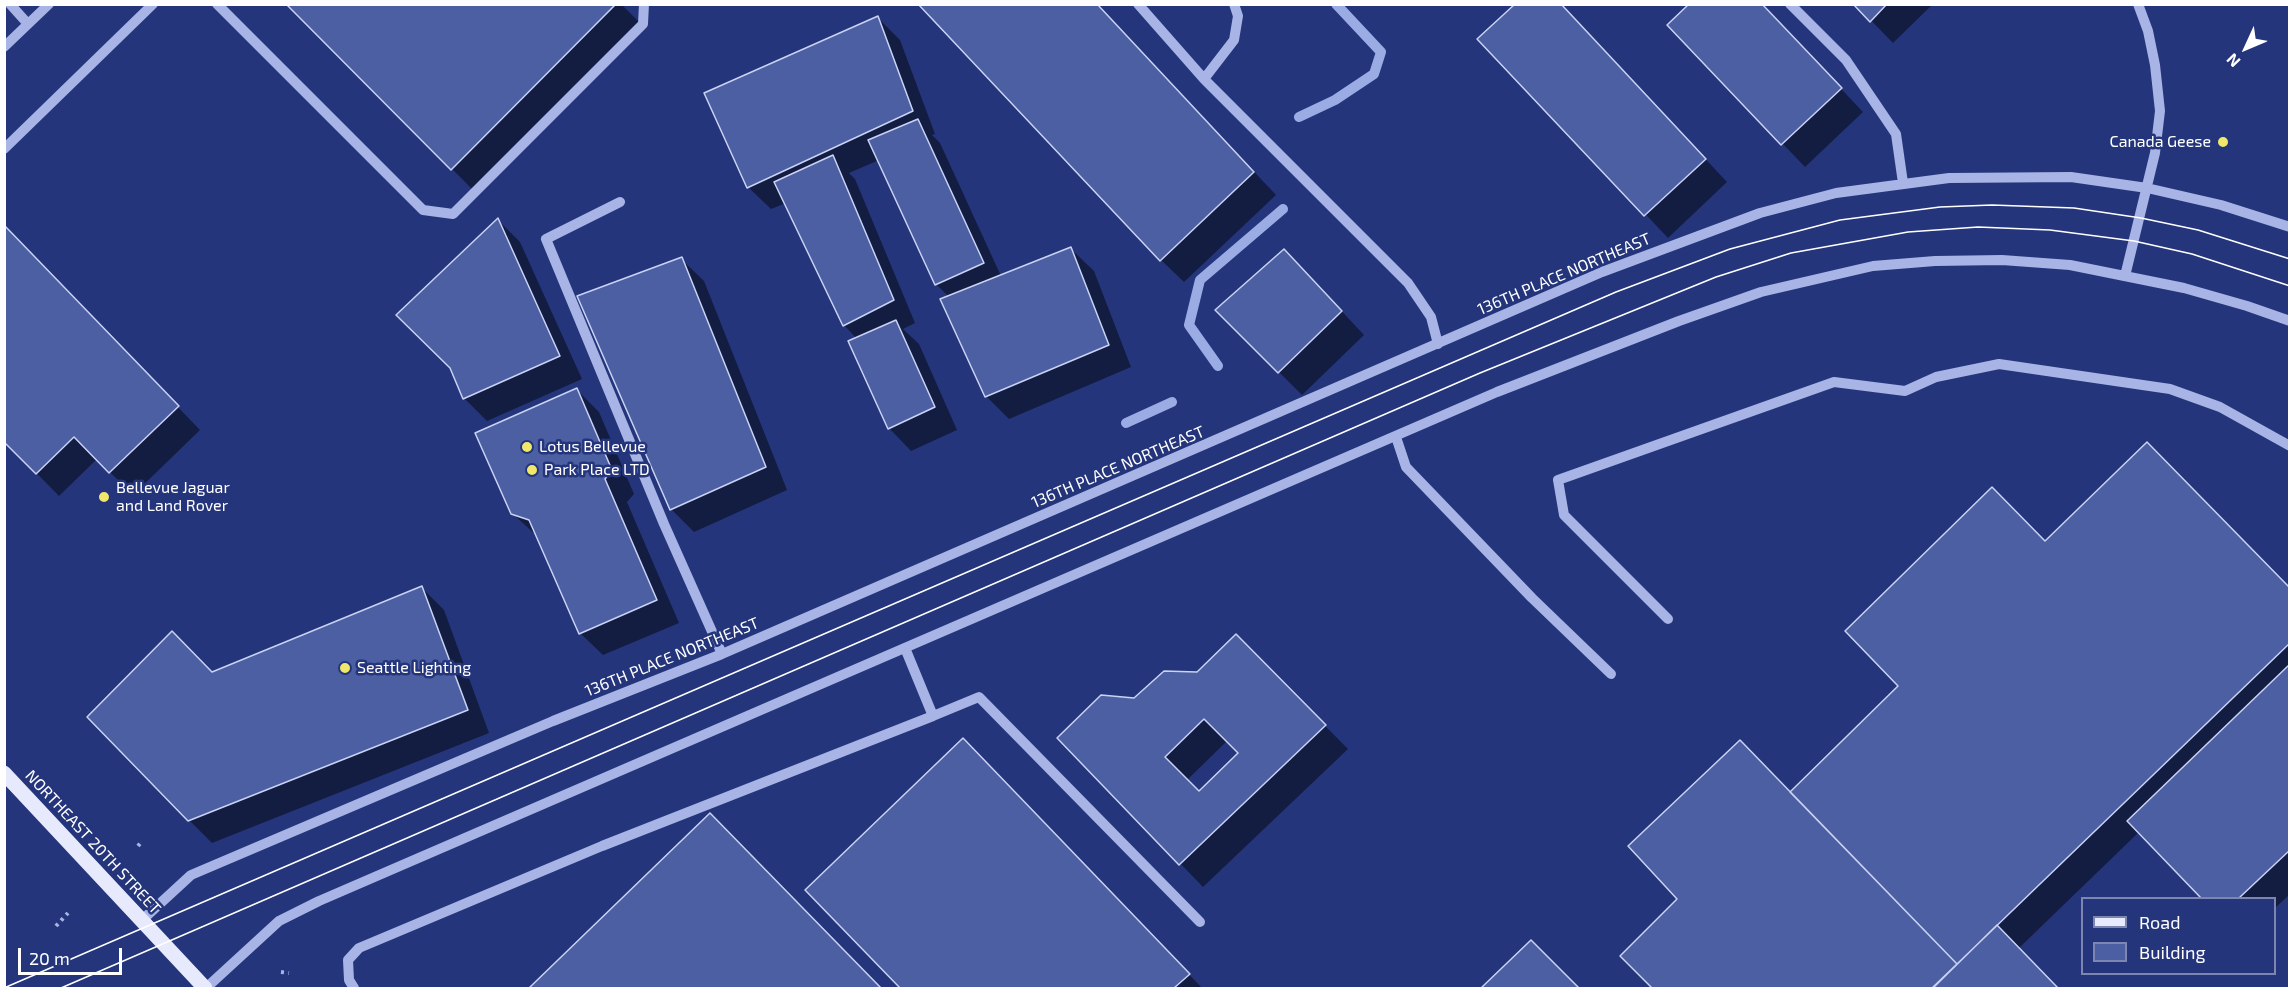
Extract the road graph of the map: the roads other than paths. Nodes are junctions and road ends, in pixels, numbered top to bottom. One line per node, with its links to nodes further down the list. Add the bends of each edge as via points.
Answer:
1 (10, 4): 10 (street)
2 (49, 4): 10 (street)
3 (153, 4): 13 (street)
4 (218, 4): 5 (street, via 423,210 453,214 643,24)
5 (644, 4)
6 (1138, 4): 12 (street)
7 (1234, 4): 12 (street, via 1238,16 1234,40)
8 (1790, 4): 14 (street, via 1846,60 1896,134)
9 (2138, 4): 15 (street, via 2155,64 2160,111)
10 (28, 24): 11 (street)
11 (4, 47)
12 (1204, 79): 20 (street, via 1408,283 1431,317)
13 (4, 149)
14 (1903, 183): 15 (street, 136TH PLACE NORTHEAST, via 1949,178 2071,177); 20 (street, 136TH PLACE NORTHEAST, via 1836,193 1704,232)
15 (2147, 188): 17 (street, 136TH PLACE NORTHEAST, via 2221,205); 18 (street)
16 (620, 202): 25 (street, via 546,239)
17 (2289, 227)
18 (2125, 276): 19 (street, via 2216,297); 21 (street, via 2070,265 1958,260 1873,266 1810,279 1679,321 1497,392)
19 (2289, 321)
20 (1438, 344): 25 (street, 136TH PLACE NORTHEAST)
21 (1396, 437): 24 (street); 26 (street, via 1406,467)
22 (2289, 446): 23 (street, via 2220,407 2170,389 1999,364 1946,375 1905,391 1834,382 1558,480 1564,515)
23 (1668, 619)
24 (905, 648): 27 (street); 31 (street, via 320,901 279,921)
25 (722, 654): 29 (street, 136TH PLACE NORTHEAST, via 553,721 191,875)
26 (1611, 674)
27 (933, 716): 30 (street, via 979,697); 32 (street, via 613,842 359,948 348,960 349,980)
28 (4, 773): 29 (main road, NORTHEAST 20TH STREET)
29 (141, 921): 31 (main road, NORTHEAST 20TH STREET)
30 (1200, 922)
31 (206, 988)
32 (354, 988)

